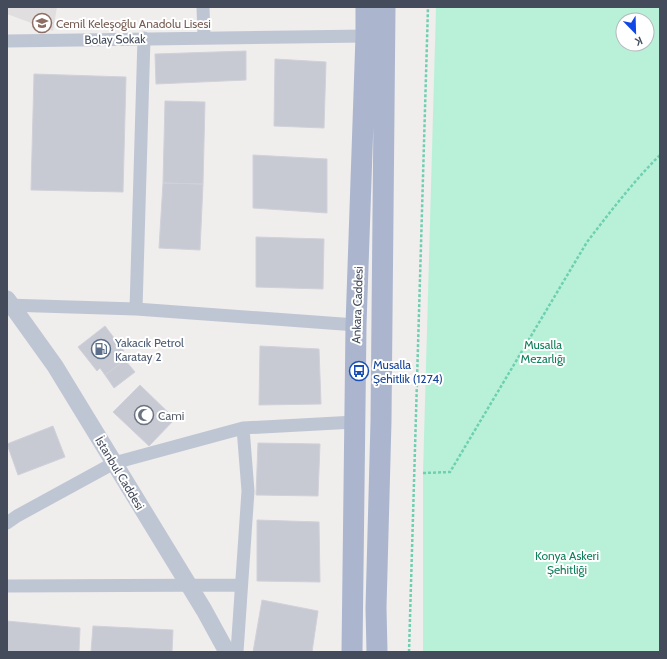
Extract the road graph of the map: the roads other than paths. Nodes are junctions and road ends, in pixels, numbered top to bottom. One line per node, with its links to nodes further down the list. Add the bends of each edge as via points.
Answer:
1 (203, 7): 5 (street)
2 (366, 7): 4 (main road, Ankara Caddesi)
3 (384, 7): 21 (main road, Ankara Caddesi, via 382,413)
4 (366, 36): 5 (street, Bolay Sokak); 10 (main road, Ankara Caddesi)
5 (204, 37): 6 (street, Bolay Sokak)
6 (144, 38): 7 (street, Bolay Sokak); 9 (street)
7 (7, 41)
8 (9, 303): 9 (street); 13 (street, İstanbul Caddesi, via 55,366)
9 (136, 309): 10 (street)
10 (356, 325): 11 (main road, Ankara Caddesi)
11 (355, 422): 12 (street); 20 (main road, Ankara Caddesi)
12 (243, 428): 13 (street); 16 (street, via 248,491)
13 (114, 463): 14 (street); 15 (street, İstanbul Caddesi)
14 (7, 523)
15 (188, 584): 16 (street); 17 (street); 18 (street, İstanbul Caddesi)
16 (241, 585): 19 (street)
17 (7, 586)
18 (228, 652)
19 (237, 652)
20 (352, 652)
21 (377, 652)

